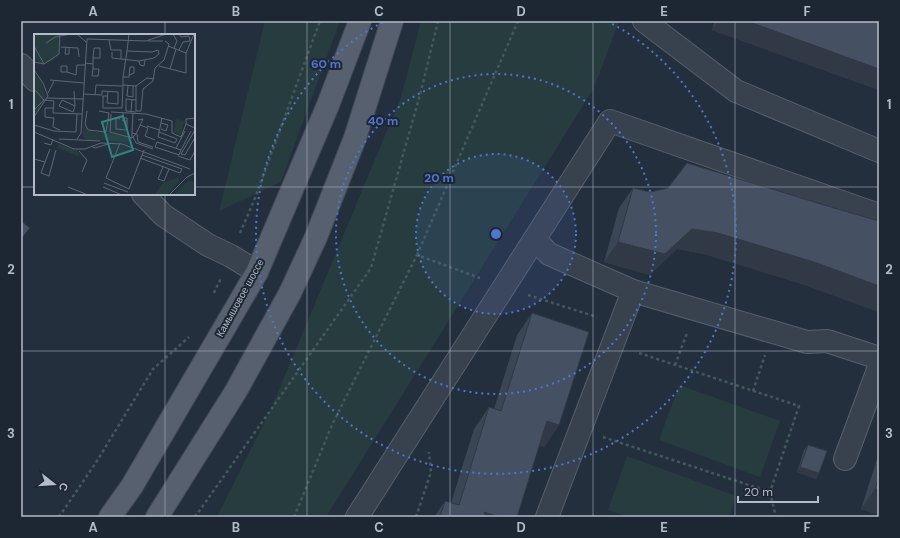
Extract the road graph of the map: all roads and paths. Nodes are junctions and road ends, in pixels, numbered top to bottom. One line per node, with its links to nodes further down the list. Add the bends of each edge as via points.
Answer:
1 (392, 21): 30 (main road, via 355,138 316,237 290,293 236,391)
2 (438, 21): 31 (path, via 420,96 371,268)
3 (518, 21): 12 (path)
4 (644, 21): 8 (lane, via 736,91)
5 (359, 24): 13 (main road, Камышовое шоссе, via 328,105)
6 (21, 65): 7 (lane)
7 (34, 79)
8 (879, 151)
9 (144, 195): 13 (lane, via 163,215 208,245)
10 (879, 215): 11 (lane, via 610,121)
11 (535, 240): 14 (lane); 15 (lane, via 549,254)
12 (417, 255): 14 (path); 32 (path, via 332,425)
13 (257, 272): 29 (main road, Камышовое шоссе, via 132,486)
14 (504, 287): 18 (path); 23 (lane)
15 (633, 291): 16 (lane); 18 (lane)
16 (695, 309): 17 (lane); 20 (path)
17 (772, 331): 19 (lane, via 807,342 826,341); 22 (path)
18 (617, 334): 20 (path); 24 (lane)
19 (879, 358)
20 (675, 365): 22 (path)
21 (879, 367): 25 (lane)
22 (753, 390): 27 (path, via 799,406)
23 (418, 421): 33 (lane); 34 (path, via 428,449 431,472)
24 (581, 430): 27 (path); 35 (lane)
25 (845, 458)
26 (97, 460): 28 (path)
27 (770, 492): 36 (path)
28 (59, 517)
29 (110, 517)
30 (158, 517)
31 (195, 517)
32 (294, 517)
33 (357, 517)
34 (416, 517)
35 (547, 517)
36 (776, 517)

